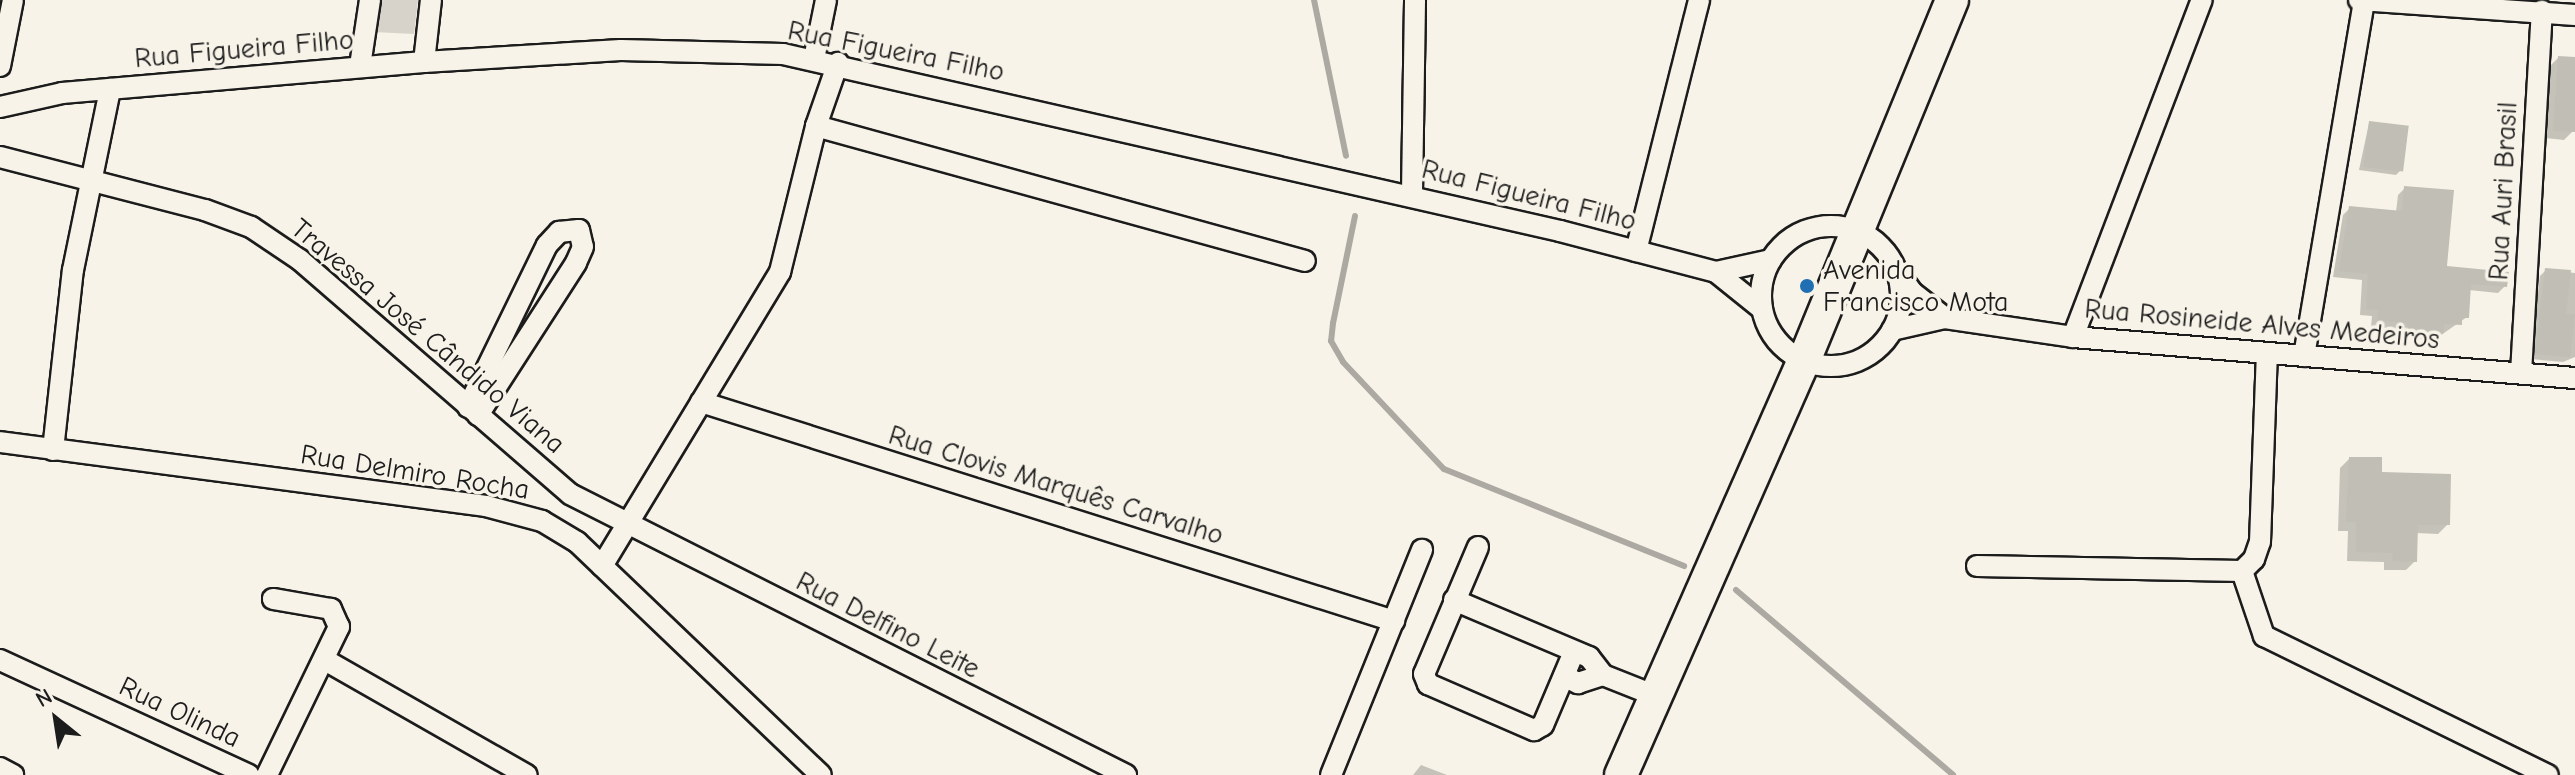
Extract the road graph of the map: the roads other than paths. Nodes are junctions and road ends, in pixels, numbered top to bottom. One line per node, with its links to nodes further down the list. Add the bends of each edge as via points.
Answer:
1 (13, 0): 15 (street)
2 (370, 0): 16 (street)
3 (431, 0): 13 (street)
4 (826, 0): 12 (street)
5 (1415, 0): 22 (street)
6 (1699, 0): 24 (street)
7 (1952, 0): 23 (main road)
8 (2202, 0): 32 (street)
9 (2362, 0): 10 (street); 34 (street)
10 (2542, 11): 11 (street); 36 (street, Rua Auri Brasil)
11 (2575, 15)
12 (814, 59): 13 (street, Rua Figueira Filho, via 621,50); 14 (street, Rua Figueira Filho)
13 (424, 62): 16 (street, Rua Figueira Filho)
14 (838, 63): 19 (street); 22 (street, Rua Figueira Filho)
15 (0, 66)
16 (360, 66): 17 (street, Rua Figueira Filho)
17 (110, 89): 18 (street, Rua Figueira Filho); 21 (street)
18 (0, 107)
19 (816, 126): 26 (street); 38 (street, via 780,272)
20 (0, 157): 21 (street, Travessa José Cândido Viana)
21 (92, 181): 39 (street, Travessa José Cândido Viana, via 205,210 278,242); 41 (street, via 73,270)
22 (1412, 193): 24 (street, Rua Figueira Filho)
23 (1857, 231): 25 (street, via 1828,227 1800,233); 28 (street, Rua Rosineide Alves Medeiros, via 1874,240); 35 (main road)
24 (1636, 251): 27 (street, Rua Figueira Filho)
25 (1771, 260): 27 (street, Rua Figueira Filho); 29 (street, via 1761,292)
26 (1305, 261)
27 (1716, 272): 29 (street, Rua Figueira Filho)
28 (1898, 272): 30 (street, Rua Rosineide Alves Medeiros, via 1912,292); 31 (street, via 1900,312)
29 (1762, 309): 35 (street, via 1776,341)
30 (1945, 318): 31 (street, Rua Rosineide Alves Medeiros); 32 (street, Rua Rosineide Alves Medeiros)
31 (1892, 330): 35 (street, via 1863,358 1844,365)
32 (2073, 337): 33 (street, Rua Rosineide Alves Medeiros)
33 (2267, 355): 34 (street, Rua Rosineide Alves Medeiros); 47 (street, via 2260,542)
34 (2304, 356): 36 (street, Rua Rosineide Alves Medeiros)
35 (1804, 361): 56 (main road)
36 (2521, 373): 37 (street, Rua Rosineide Alves Medeiros)
37 (2575, 378)
38 (701, 402): 42 (street); 50 (street, Rua Clovis Marquês Carvalho)
39 (473, 411): 39 (street, via 576,263 583,247 579,230 559,232 547,245); 42 (street, Travessa José Cândido Viana, via 570,494)
40 (0, 442): 41 (street, Rua Delmiro Rocha)
41 (53, 450): 45 (street, Rua Delmiro Rocha, via 486,506 542,521)
42 (626, 525): 45 (street); 63 (street, Rua Delfino Leite)
43 (1478, 547): 49 (street)
44 (1422, 550): 50 (street)
45 (602, 566): 62 (street, Rua Delmiro Rocha)
46 (1977, 566): 47 (street)
47 (2242, 571): 66 (street, via 2264,636)
48 (273, 599): 53 (street, via 331,609 338,617)
49 (1454, 600): 51 (street); 55 (street, via 1424,674 1428,684 1534,730 1543,725)
50 (1394, 621): 64 (street)
51 (1574, 652): 54 (street, via 1589,657); 55 (street)
52 (0, 660): 58 (street, Rua Olinda)
53 (325, 660): 60 (street); 61 (street)
54 (1603, 675): 55 (street, via 1578,683); 56 (street)
55 (1564, 676)
56 (1656, 696): 65 (main road)
57 (0, 768): 59 (street)
58 (244, 774)
59 (13, 775)
60 (267, 775)
61 (527, 775)
62 (821, 775)
63 (1126, 775)
64 (1331, 775)
65 (1621, 775)
66 (2548, 775)

